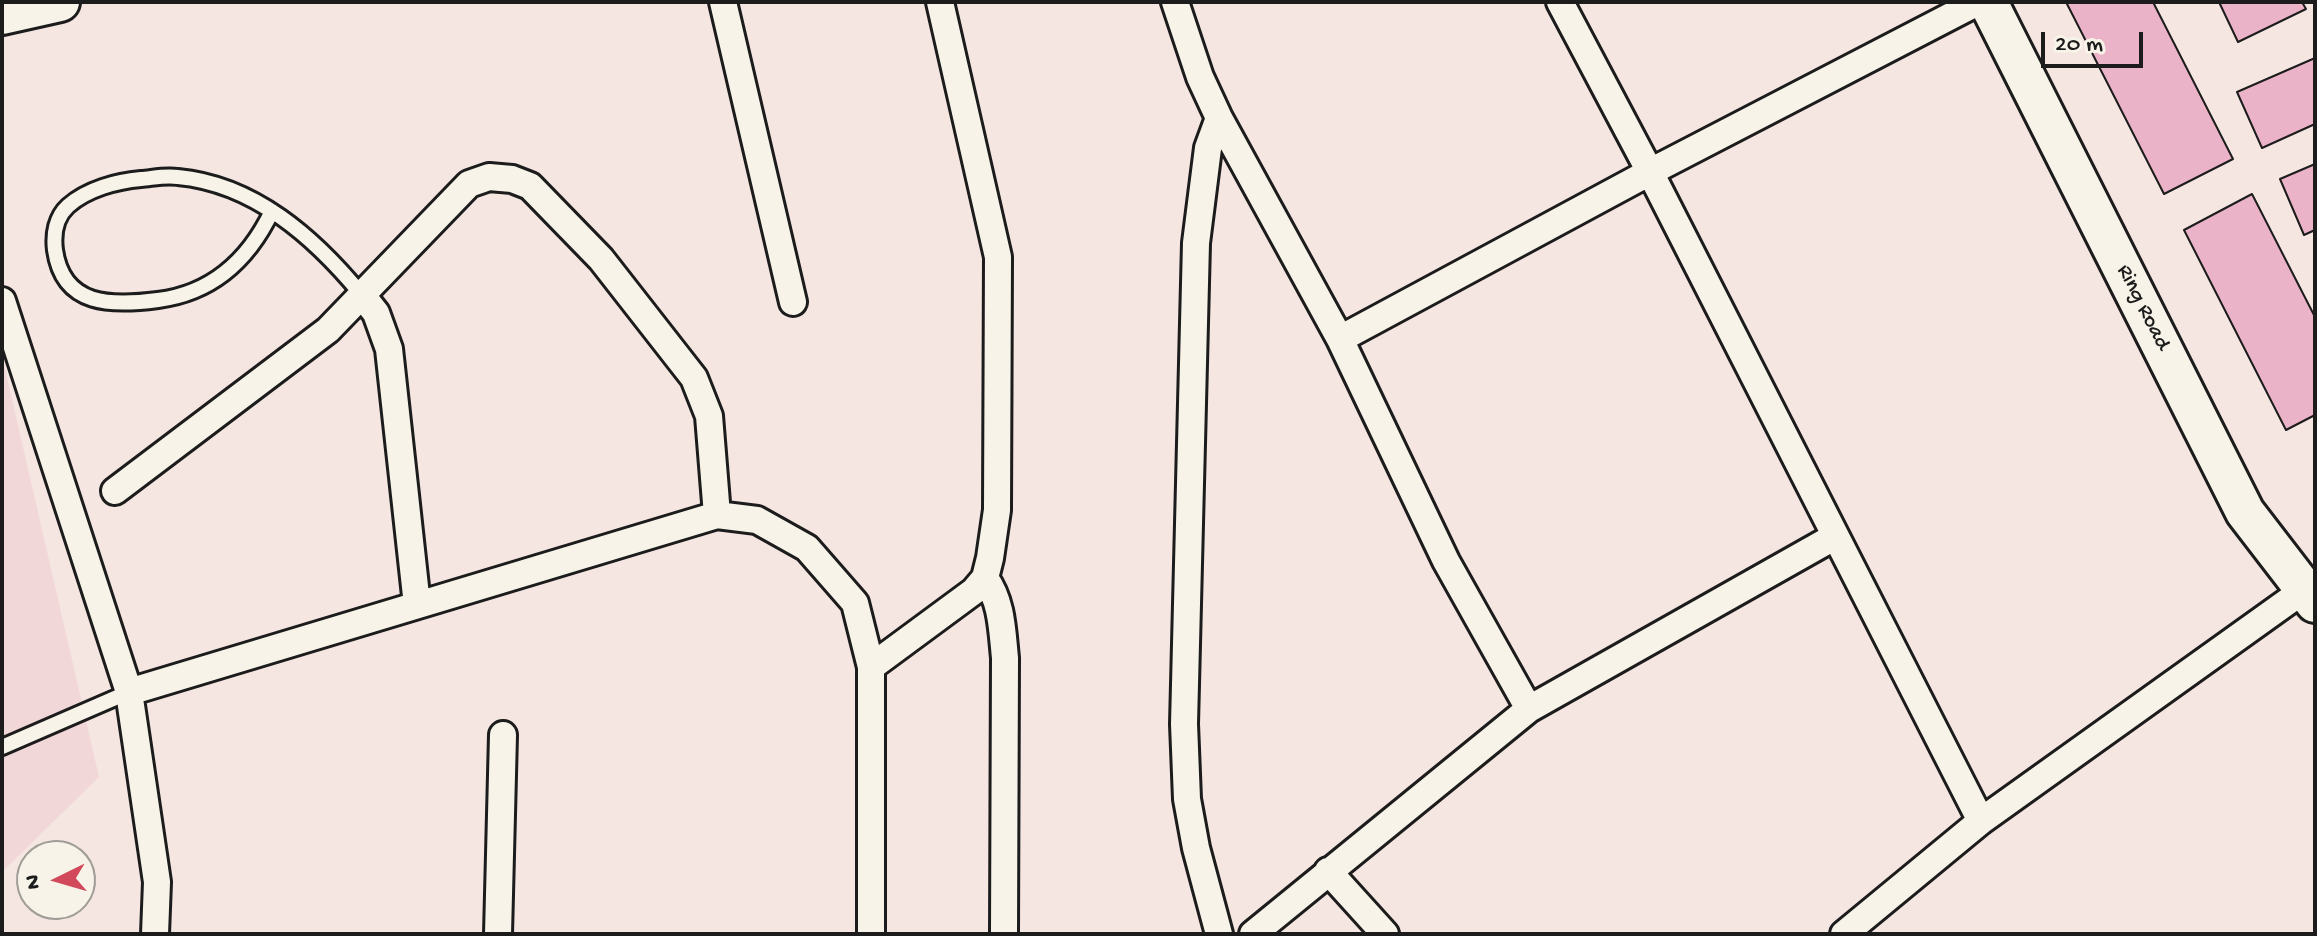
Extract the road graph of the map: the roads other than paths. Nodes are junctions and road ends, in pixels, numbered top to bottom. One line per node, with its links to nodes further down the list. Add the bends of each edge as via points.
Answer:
1 (60, 2): 8 (main road)
2 (723, 2): 14 (street)
3 (940, 2): 19 (street, via 998,257 997,510)
4 (1175, 2): 9 (street)
5 (1560, 2): 10 (street)
6 (1978, 2): 10 (street)
7 (1988, 2): 20 (main road, Ring Road, via 2245,512)
8 (2, 15)
9 (1219, 118): 15 (street); 33 (street, via 1208,148 1196,243 1184,724 1187,799)
10 (1650, 172): 15 (street); 18 (street)
11 (272, 211): 11 (lane, via 259,238 234,268 202,288 162,300 114,304 83,297 57,266 56,222 68,206 94,190 127,180 175,176 214,183); 12 (lane, via 303,232)
12 (361, 294): 16 (street, via 328,330); 17 (street, via 469,184 489,177 530,186 601,259 694,378 709,416); 21 (street, via 376,313 389,349)
13 (2, 301): 23 (street)
14 (793, 302)
15 (1340, 339): 24 (street, via 1446,561)
16 (115, 491)
17 (717, 515): 21 (street); 22 (street, via 757,520 807,548 855,603)
18 (1834, 537): 24 (street); 27 (street)
19 (985, 578): 22 (street); 32 (street, via 1001,612 1005,658)
20 (2311, 591): 27 (street)
21 (417, 605): 23 (street)
22 (871, 667): 31 (street)
23 (129, 692): 26 (lane); 29 (street, via 157,882)
24 (1529, 709): 28 (street)
25 (503, 735): 30 (street)
26 (2, 747)
27 (1981, 821): 36 (street)
28 (1328, 871): 34 (street); 35 (street)
29 (155, 934)
30 (498, 934)
31 (871, 934)
32 (1004, 934)
33 (1219, 934)
34 (1253, 934)
35 (1385, 934)
36 (1844, 934)

